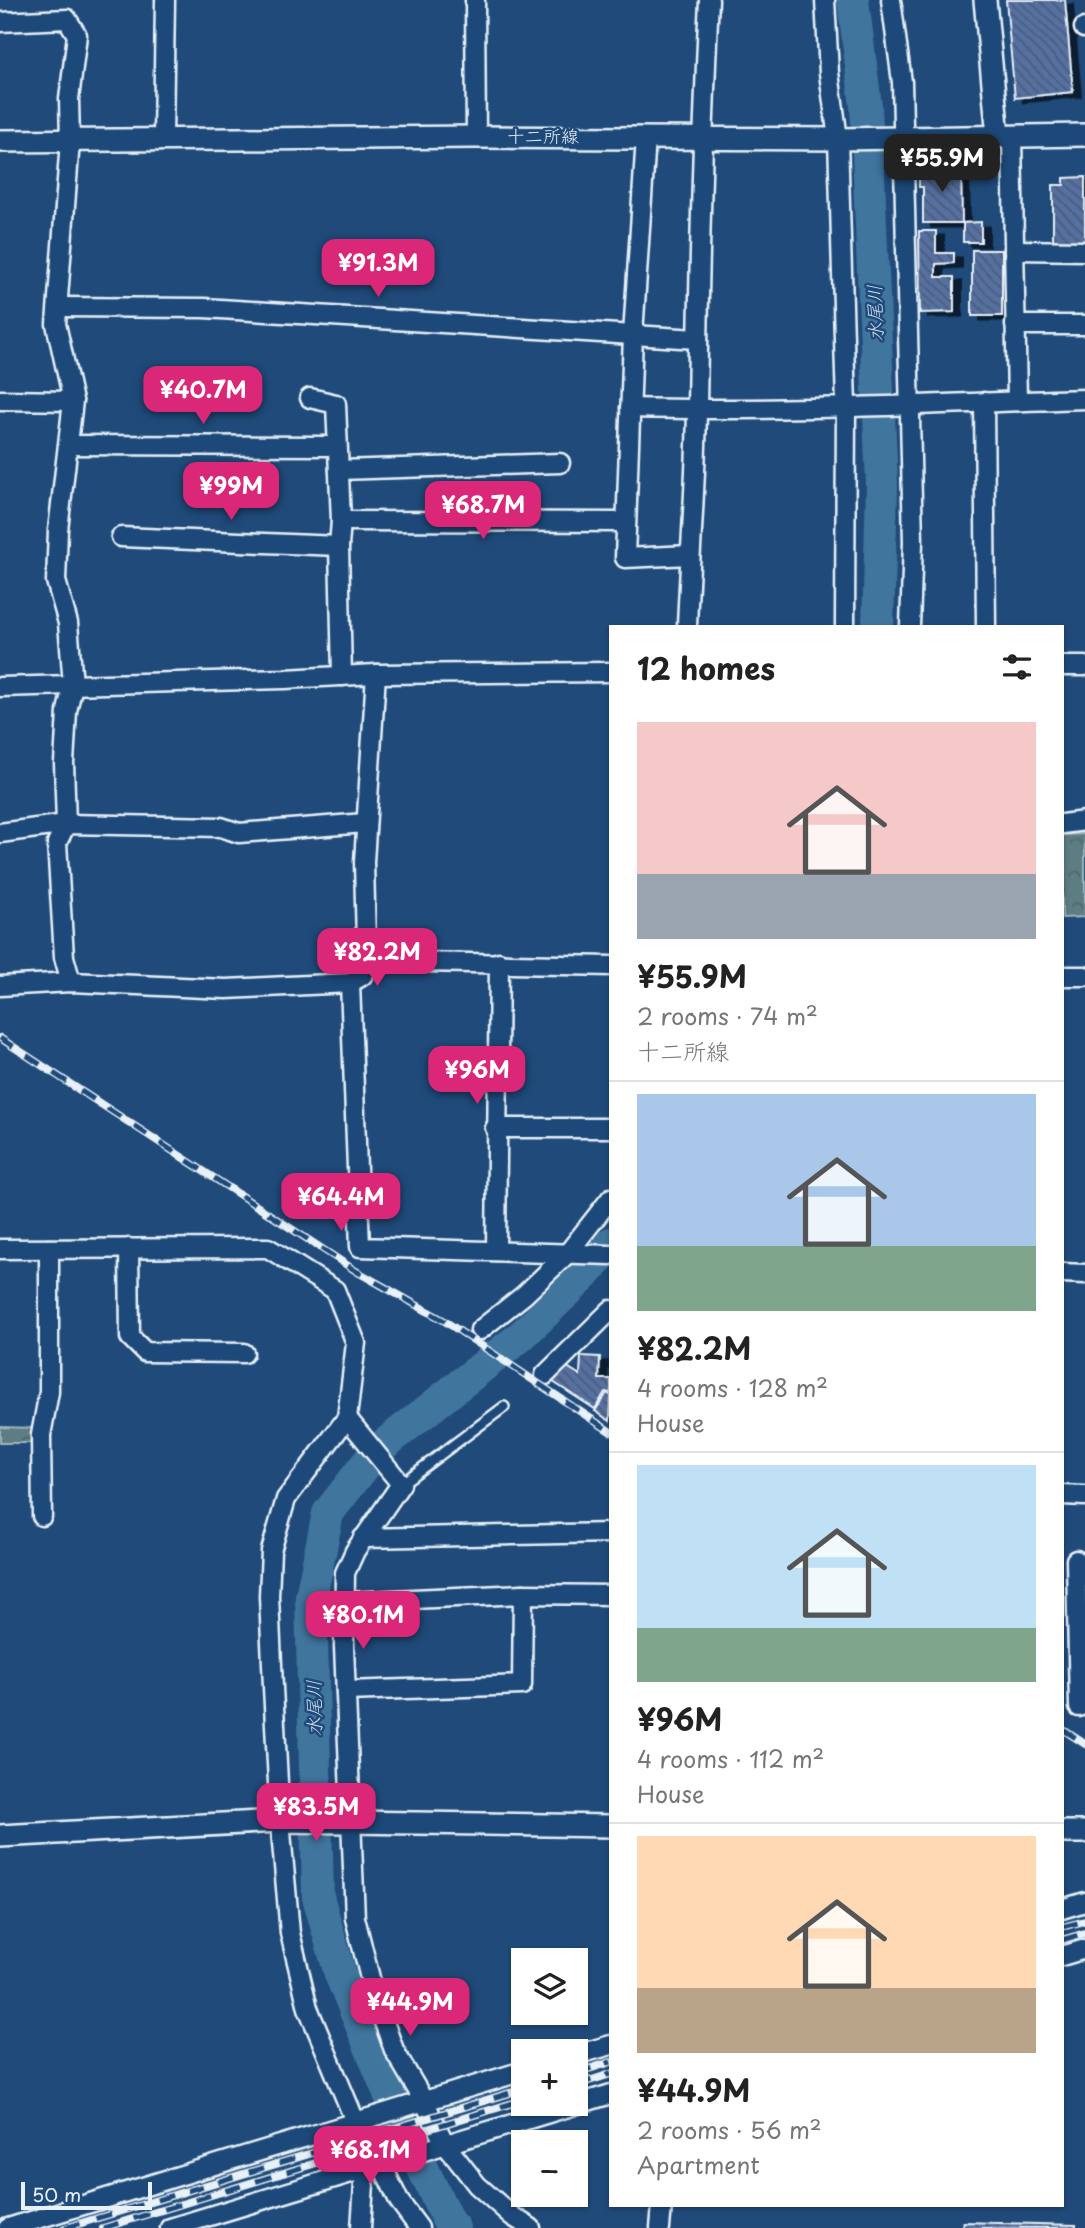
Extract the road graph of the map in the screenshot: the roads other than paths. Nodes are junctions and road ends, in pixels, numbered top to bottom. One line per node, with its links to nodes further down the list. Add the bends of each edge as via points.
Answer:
1 (165, 0): 14 (street)
2 (475, 0): 10 (street)
3 (709, 0): 12 (street)
4 (825, 0): 15 (street)
5 (891, 0): 13 (street, via 902,82)
6 (985, 0): 9 (street)
7 (0, 22): 17 (street, via 67,19 77,35 69,99)
8 (1085, 135): 9 (street, 十二所線)
9 (1005, 136): 13 (street, 十二所線); 18 (street)
10 (476, 137): 11 (street, 十二所線); 14 (street, 十二所線)
11 (646, 137): 12 (street, 十二所線); 23 (street)
12 (702, 137): 15 (street, 十二所線); 24 (street)
13 (902, 137): 15 (street, 十二所線); 32 (street)
14 (163, 139): 17 (street, 十二所線)
15 (838, 139): 31 (street)
16 (0, 141): 17 (street, 十二所線)
17 (70, 141): 20 (street)
18 (1014, 250): 19 (street); 21 (street)
19 (1085, 251)
20 (58, 307): 23 (street, via 204,308); 28 (street, via 56,324)
21 (1015, 325): 22 (street); 29 (street)
22 (1085, 325)
23 (633, 335): 24 (street); 33 (street)
24 (697, 339): 34 (street)
25 (310, 398): 36 (street, via 336,404)
26 (1085, 399): 29 (street)
27 (0, 400): 28 (street)
28 (73, 401): 35 (street)
29 (1017, 401): 30 (street)
30 (984, 402): 32 (street); 47 (street)
31 (846, 406): 32 (street); 34 (street); 45 (street)
32 (909, 407): 46 (street)
33 (630, 408): 34 (street); 40 (street)
34 (697, 410): 43 (street)
35 (69, 445): 36 (street); 53 (street, via 57,581 68,623)
36 (337, 446): 38 (street)
37 (560, 463): 38 (street)
38 (339, 471): 39 (street)
39 (341, 521): 40 (street); 42 (street)
40 (625, 522): 43 (street, via 625,558)
41 (121, 537): 42 (street)
42 (339, 547): 52 (street)
43 (690, 555): 44 (street)
44 (687, 625)
45 (845, 625)
46 (910, 625)
47 (986, 625)
48 (1064, 666): 49 (street)
49 (1085, 666)
50 (609, 672): 51 (street)
51 (376, 674): 52 (street); 56 (street)
52 (342, 676): 53 (street)
53 (73, 685): 54 (street); 57 (street, via 66,724)
54 (0, 687)
55 (1085, 821): 58 (street)
56 (365, 823): 57 (street, via 239,833 221,827); 60 (street, via 366,944)
57 (66, 824): 59 (street); 65 (street, via 57,843 64,957)
58 (1064, 824)
59 (0, 833)
60 (373, 961): 61 (street); 66 (street)
61 (499, 962): 62 (street); 68 (street)
62 (609, 966)
63 (1064, 976): 64 (street)
64 (1085, 976)
65 (71, 982): 66 (street, via 226,989); 67 (street)
66 (350, 983): 74 (street, via 360,1247)
67 (0, 986)
68 (495, 1128): 69 (street); 74 (street)
69 (609, 1128)
70 (609, 1201): 75 (street)
71 (129, 1248): 73 (street); 81 (street, via 130,1337 145,1352); 84 (street, via 268,1248 335,1290 356,1343)
72 (0, 1249): 73 (street)
73 (49, 1249): 88 (street, via 49,1392 41,1435)
74 (495, 1251): 75 (street)
75 (567, 1254): 76 (street); 80 (street)
76 (609, 1255)
77 (1064, 1273): 78 (street)
78 (1085, 1274)
79 (609, 1312): 82 (street)
80 (480, 1330)
81 (244, 1353)
82 (545, 1375)
83 (504, 1407): 85 (lane)
84 (347, 1418): 85 (street); 97 (street, via 286,1499 271,1551)
85 (401, 1484): 90 (street)
86 (1064, 1495): 87 (street)
87 (1085, 1496)
88 (42, 1516)
89 (609, 1533): 90 (street)
90 (363, 1538): 94 (street, via 345,1573)
91 (1074, 1560): 96 (street)
92 (523, 1594): 93 (street); 94 (street); 95 (street, via 522,1685)
93 (609, 1595)
94 (345, 1602): 95 (street)
95 (346, 1691): 98 (street)
96 (1079, 1707)
97 (280, 1821): 98 (street); 102 (street); 112 (street, via 290,1933 305,1996)
98 (352, 1823): 99 (street); 111 (street, via 355,1918 374,1994 394,2050)
99 (609, 1826)
100 (1064, 1832): 101 (street)
101 (1085, 1832)
102 (0, 1836)
103 (1085, 1902): 104 (street)
104 (1064, 1908)
105 (1085, 1949): 106 (street)
106 (1064, 1955)
107 (609, 2046): 108 (street)
108 (588, 2052)
109 (511, 2075): 111 (street)
110 (609, 2095): 113 (street)
111 (424, 2101): 112 (street); 113 (street)
112 (355, 2121): 114 (street); 116 (street)
113 (445, 2144): 114 (street); 120 (street, via 477,2185)
114 (373, 2166): 117 (street); 118 (street); 119 (street)
115 (662, 2207): 121 (street)
116 (8, 2228)
117 (170, 2228)
118 (361, 2228)
119 (419, 2228)
120 (531, 2228)
121 (660, 2228)

